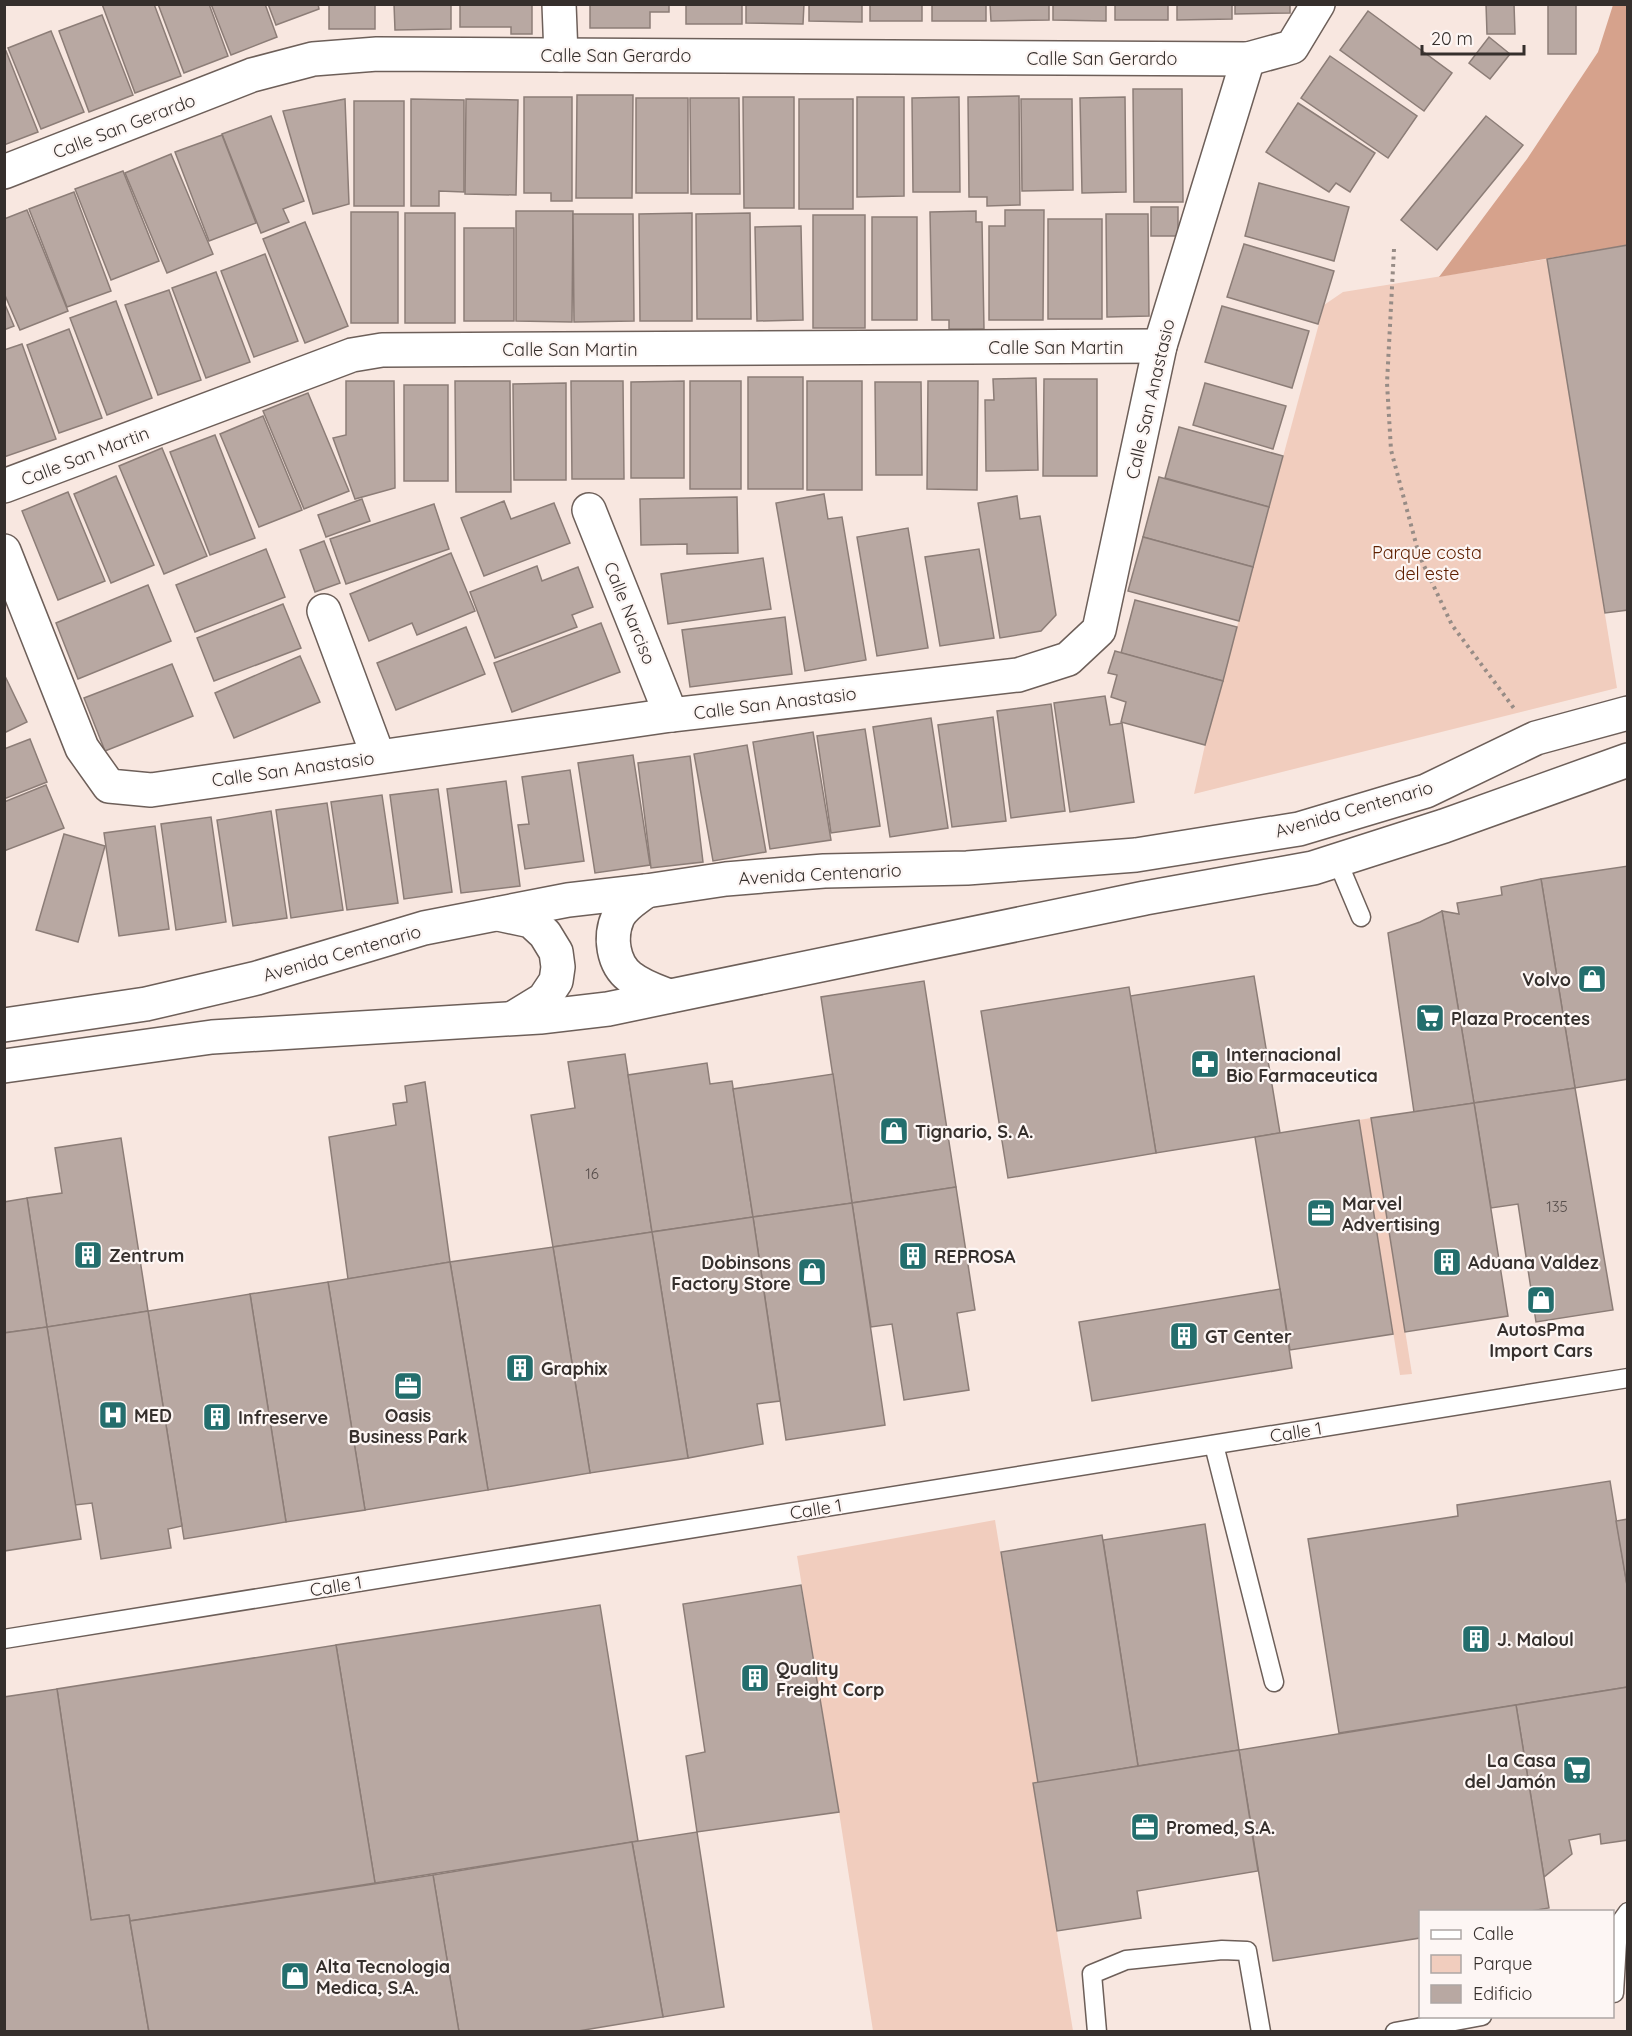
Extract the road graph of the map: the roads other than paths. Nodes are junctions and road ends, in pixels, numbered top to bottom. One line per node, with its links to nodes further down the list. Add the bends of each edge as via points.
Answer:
1 (559, 4): 3 (street)
2 (1318, 4): 4 (street, Calle San Gerardo, via 1292,47)
3 (561, 55): 4 (street, Calle San Gerardo); 5 (street, Calle San Gerardo, via 377,54 313,59 252,75)
4 (1248, 59): 6 (street, Calle San Anastasio)
5 (4, 172)
6 (1160, 346): 7 (street, Calle San Martin, via 382,350 352,355); 12 (street, Calle San Anastasio, via 1099,630 1068,659 1018,675)
7 (4, 486)
8 (589, 510): 12 (street, Calle Narciso)
9 (4, 551): 13 (street, Calle San Anastasio, via 82,748 108,786 151,790)
10 (324, 611): 13 (street)
11 (1628, 712): 16 (street, Avenida Centenario, via 1536,738 1426,791 1299,829 1136,855 967,868 813,872)
12 (671, 715): 13 (street, Calle San Anastasio)
13 (378, 756)
14 (1628, 760): 15 (street)
15 (1337, 860): 18 (lane); 19 (street, via 1313,868 1145,898)
16 (646, 891): 17 (street, Avenida Centenario); 19 (street, via 618,917 614,931 616,958 632,979)
17 (495, 914): 20 (street, via 531,921 556,952 556,981 544,999); 21 (street, Avenida Centenario, via 424,928 256,978 146,1004)
18 (1361, 917)
19 (669, 996): 20 (street, via 608,1009)
20 (512, 1019): 22 (street, via 212,1037)
21 (4, 1026)
22 (4, 1066)
23 (1627, 1381): 24 (lane, Calle 1)
24 (1214, 1445): 25 (lane, Calle 1); 26 (lane)
25 (4, 1639)
26 (1275, 1682)
27 (1628, 1912): 28 (lane, via 1618,1926)
28 (1618, 1992)
29 (1470, 2018): 32 (lane)
30 (1097, 2031): 31 (lane, via 1092,1974 1126,1960 1222,1950 1247,1951)
31 (1261, 2031)
32 (1395, 2031)

